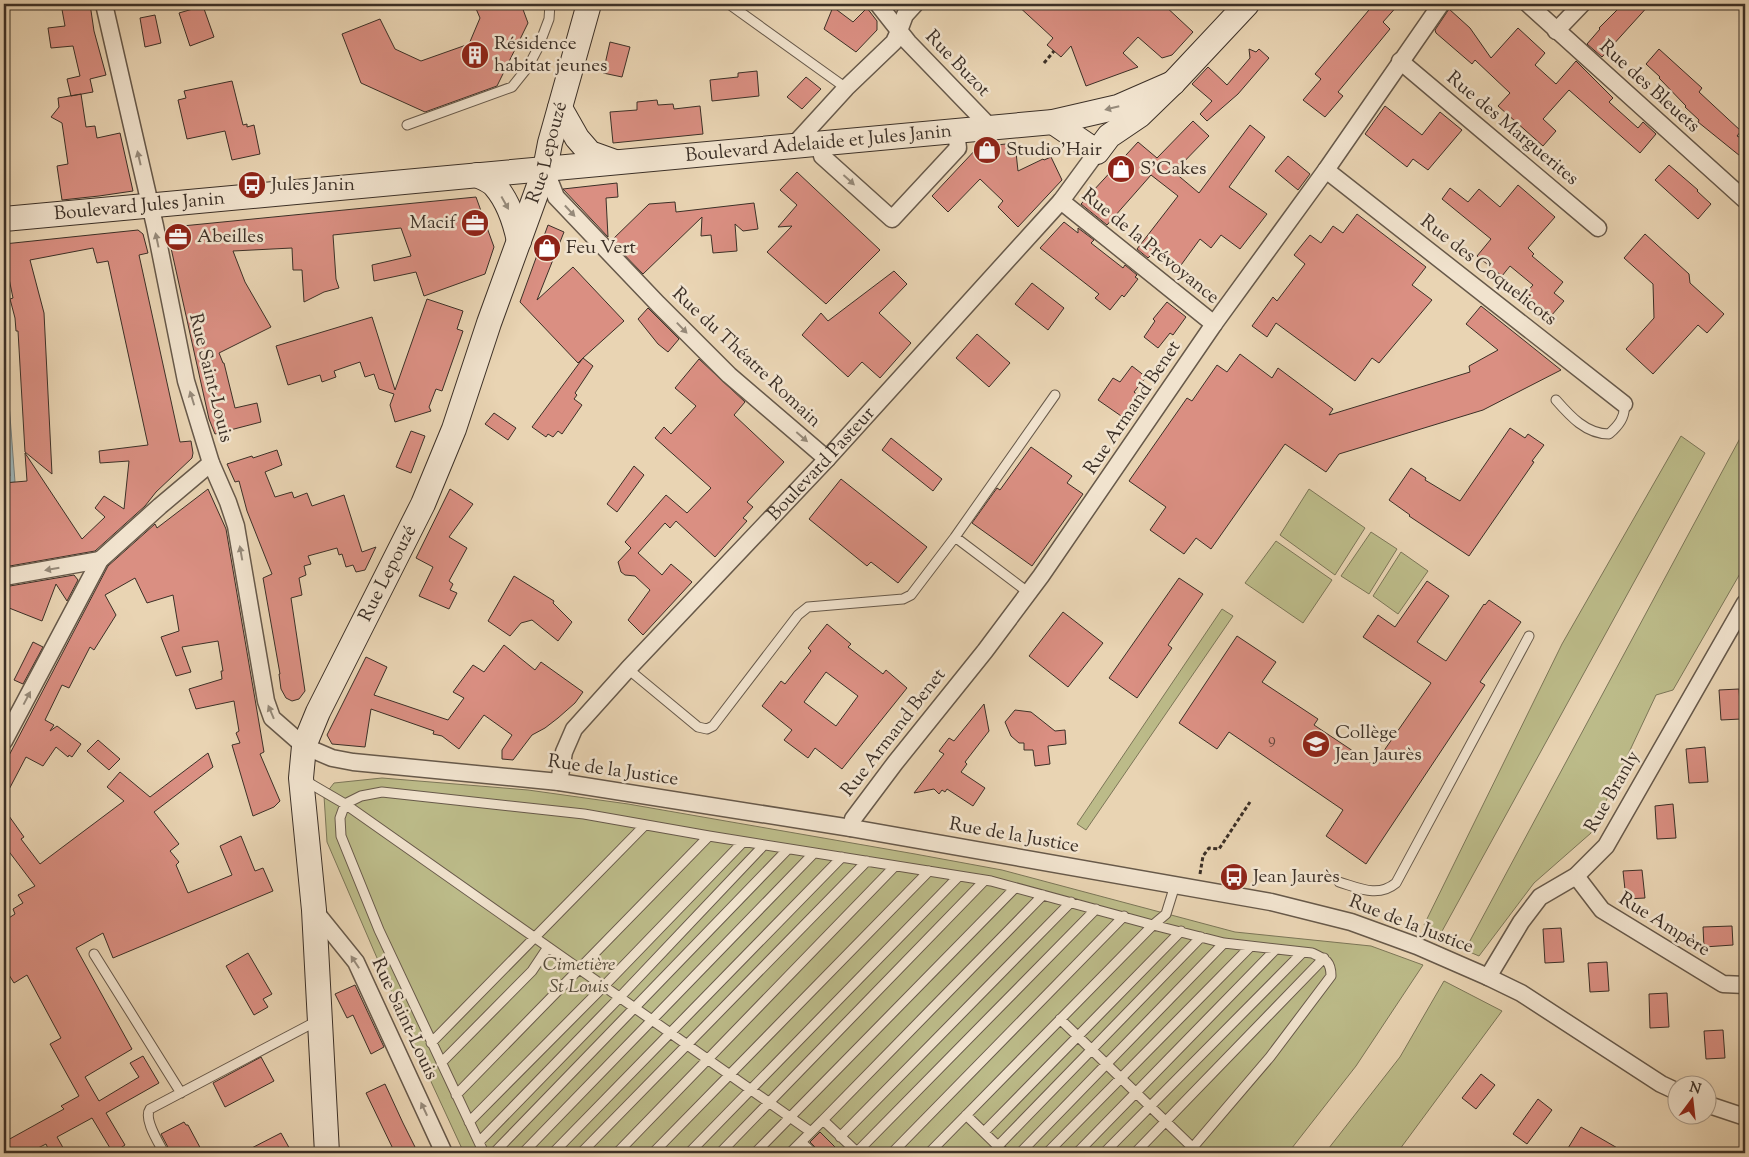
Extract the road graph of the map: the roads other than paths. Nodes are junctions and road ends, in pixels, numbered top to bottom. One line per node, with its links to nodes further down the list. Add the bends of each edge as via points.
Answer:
1 (104, 4): 30 (street, Rue Saint-Louis, one-way to 1)
2 (550, 4): 18 (lane, via 549,19 538,48 512,87)
3 (589, 4): 16 (main road, Rue Lepouzé)
4 (729, 4): 15 (lane)
5 (878, 4): 11 (street, Rue Buzot)
6 (914, 4): 11 (street, via 905,14)
7 (1247, 4): 14 (main road)
8 (1440, 4): 13 (street, Rue Armand Benet)
9 (1528, 4): 12 (street, Rue des Bleuets)
10 (1582, 4): 12 (street)
11 (900, 31): 15 (street, via 894,42); 19 (street, Rue Buzot)
12 (1556, 31): 28 (street, Rue des Bleuets)
13 (1400, 61): 26 (street, Rue Armand Benet); 32 (street, Rue des Marguerites)
14 (1173, 83): 17 (main road, Boulevard Adelaide et Jules Janin, one-way to 17, via 1118,107); 23 (main road, via 1140,115 1109,136)
15 (846, 88): 22 (street)
16 (560, 108): 24 (main road, via 590,153); 25 (main road, Rue Lepouzé)
17 (1053, 122): 19 (main road, Boulevard Adelaide et Jules Janin); 23 (main road)
18 (408, 126)
19 (991, 128): 20 (main road, Boulevard Adelaide et Jules Janin)
20 (956, 131): 21 (main road, Boulevard Adelaide et Jules Janin); 21 (street, one-way to 20, via 822,156 892,220 958,148)
21 (820, 144): 22 (main road, Boulevard Adelaide et Jules Janin)
22 (793, 146): 24 (main road, Boulevard Adelaide et Jules Janin)
23 (1097, 152): 29 (street, Boulevard Pasteur)
24 (617, 162): 25 (main road, Boulevard Adelaide et Jules Janin)
25 (546, 169): 27 (main road, Boulevard Jules Janin); 33 (main road, Rue Lepouzé); 38 (street, Rue du Théatre Romain, one-way to 38, via 556,196 670,317 729,375)
26 (1326, 170): 34 (street, Rue Armand Benet); 37 (street, Rue des Coquelicots)
27 (477, 175): 30 (main road, Boulevard Jules Janin, via 402,177); 33 (main road, Rue Lepouzé, one-way to 33, via 494,184 515,221)
28 (1745, 200)
29 (1061, 201): 34 (street, Rue de la Prévoyance); 38 (street, Boulevard Pasteur)
30 (150, 206): 31 (main road, Boulevard Jules Janin); 39 (street, Rue Saint-Louis, one-way to 30, via 186,381)
31 (4, 219)
32 (1598, 228)
33 (519, 241): 48 (main road, Rue Lepouzé, via 454,429 423,504)
34 (1214, 324): 43 (street, Rue Armand Benet)
35 (1056, 395): 40 (lane)
36 (1556, 400): 37 (lane, via 1580,424 1598,434 1609,434 1618,426 1624,416)
37 (1624, 404)
38 (827, 459): 46 (street, Boulevard Pasteur)
39 (211, 463): 41 (street); 48 (street, Rue Saint-Louis, one-way to 39, via 272,718 266,701 236,526)
40 (955, 537): 43 (lane); 46 (lane, via 911,595 903,599 808,607 798,614 713,726 698,727)
41 (100, 560): 42 (street, one-way to 42); 47 (street, one-way to 41)
42 (4, 577)
43 (1029, 593): 53 (street, Rue Armand Benet, via 895,763 853,819)
44 (1745, 603): 64 (street, Rue Branly, via 1606,846)
45 (1529, 636): 66 (lane, via 1396,883 1388,890 1378,892)
46 (628, 669): 50 (street, Boulevard Pasteur, via 574,729 564,752)
47 (4, 741)
48 (304, 746): 49 (main road, Rue Lepouzé); 50 (street, Rue de la Justice, via 332,758 353,762)
49 (301, 778): 51 (lane); 72 (main road, Rue Lepouzé)
50 (560, 782): 53 (street, Rue de la Justice)
51 (345, 804): 52 (lane, via 361,796 382,792 584,814); 76 (lane); 96 (lane, via 340,818 342,836 379,930)
52 (645, 825): 54 (lane); 76 (lane)
53 (851, 828): 67 (street, Rue de la Justice)
54 (708, 836): 55 (lane); 85 (lane)
55 (743, 842): 56 (lane); 88 (lane)
56 (764, 845): 57 (lane); 89 (lane)
57 (788, 849): 58 (lane); 90 (lane)
58 (814, 853): 59 (lane); 93 (lane)
59 (842, 857): 60 (lane); 94 (lane)
60 (867, 861): 61 (lane); 97 (lane)
61 (895, 866): 62 (lane); 99 (lane)
62 (928, 871): 63 (lane); 102 (lane)
63 (960, 876): 65 (lane); 105 (lane)
64 (1576, 876): 86 (street, Rue Branly, via 1540,898 1521,922); 87 (street, Rue Ampère, via 1602,910 1723,984)
65 (985, 880): 68 (lane); 109 (lane)
66 (1339, 882)
67 (1175, 885): 74 (lane, via 1166,914); 86 (street, Rue de la Justice, via 1332,916 1417,946)
68 (1015, 888): 69 (lane); 113 (lane)
69 (1043, 895): 70 (lane); 115 (lane)
70 (1071, 902): 71 (lane); 120 (lane)
71 (1096, 909): 73 (lane); 140 (lane)
72 (314, 910): 92 (main road, Rue Lepouzé); 127 (street, Rue Saint-Louis, one-way to 72, via 356,962)
73 (1124, 916): 74 (lane); 141 (lane)
74 (1153, 924): 75 (lane); 91 (lane)
75 (1181, 931): 77 (lane); 95 (lane)
76 (535, 937): 79 (lane); 96 (lane)
77 (1201, 937): 78 (lane); 98 (lane)
78 (1224, 943): 80 (lane); 101 (lane)
79 (548, 947): 85 (lane); 100 (lane, via 532,971)
80 (1250, 947): 81 (lane); 103 (lane)
81 (1275, 950): 82 (lane); 107 (lane)
82 (1303, 952): 84 (lane); 110 (lane)
83 (94, 954): 106 (lane)
84 (1324, 958): 117 (lane); 124 (lane, via 1331,966 1331,976 1270,1057)
85 (580, 969): 88 (lane); 108 (lane)
86 (1488, 977): 104 (street, Rue de la Justice, via 1521,993)
87 (1745, 985)
88 (604, 986): 89 (lane); 116 (lane)
89 (620, 997): 90 (lane); 121 (lane)
90 (634, 1008): 93 (lane); 129 (lane)
91 (1060, 1019): 95 (lane); 112 (lane)
92 (320, 1020): 106 (lane); 126 (main road, Rue Lepouzé)
93 (652, 1020): 94 (lane); 130 (lane)
94 (670, 1033): 97 (lane); 131 (lane)
95 (1078, 1036): 98 (lane); 119 (lane)
96 (431, 1043): 100 (lane)
97 (687, 1045): 99 (lane); 132 (lane)
98 (1092, 1049): 101 (lane); 123 (lane)
99 (708, 1059): 102 (lane); 133 (lane)
100 (441, 1063): 108 (lane)
101 (1107, 1064): 103 (lane); 143 (lane)
102 (730, 1075): 105 (lane); 134 (lane)
103 (1121, 1078): 107 (lane); 144 (lane)
104 (1666, 1086)
105 (751, 1090): 109 (lane); 135 (lane)
106 (182, 1092): 125 (lane, via 148,1112 148,1120)
107 (1136, 1092): 110 (lane); 145 (lane)
108 (456, 1095): 116 (lane)
109 (769, 1102): 113 (lane); 136 (lane)
110 (1150, 1106): 117 (lane); 146 (lane)
111 (1716, 1107): 114 (street)
112 (966, 1116): 119 (lane); 142 (lane)
113 (790, 1117): 118 (lane); 137 (lane)
114 (1745, 1117)
115 (822, 1120): 118 (lane); 120 (lane)
116 (469, 1122): 121 (lane)
117 (1166, 1122): 124 (lane); 147 (lane)
118 (811, 1132): 122 (lane)
119 (984, 1132): 123 (lane)
120 (840, 1137): 140 (lane)
121 (479, 1142): 128 (lane)
122 (801, 1142): 138 (lane); 139 (lane)
123 (1001, 1150)
124 (1190, 1150)
125 (164, 1153)
126 (327, 1153)
127 (444, 1153)
128 (484, 1153)
129 (494, 1153)
130 (523, 1153)
131 (553, 1153)
132 (581, 1153)
133 (617, 1153)
134 (653, 1153)
135 (689, 1153)
136 (720, 1153)
137 (755, 1153)
138 (790, 1153)
139 (813, 1153)
140 (857, 1153)
141 (892, 1153)
142 (929, 1153)
143 (1020, 1153)
144 (1047, 1153)
145 (1076, 1153)
146 (1104, 1153)
147 (1135, 1153)

